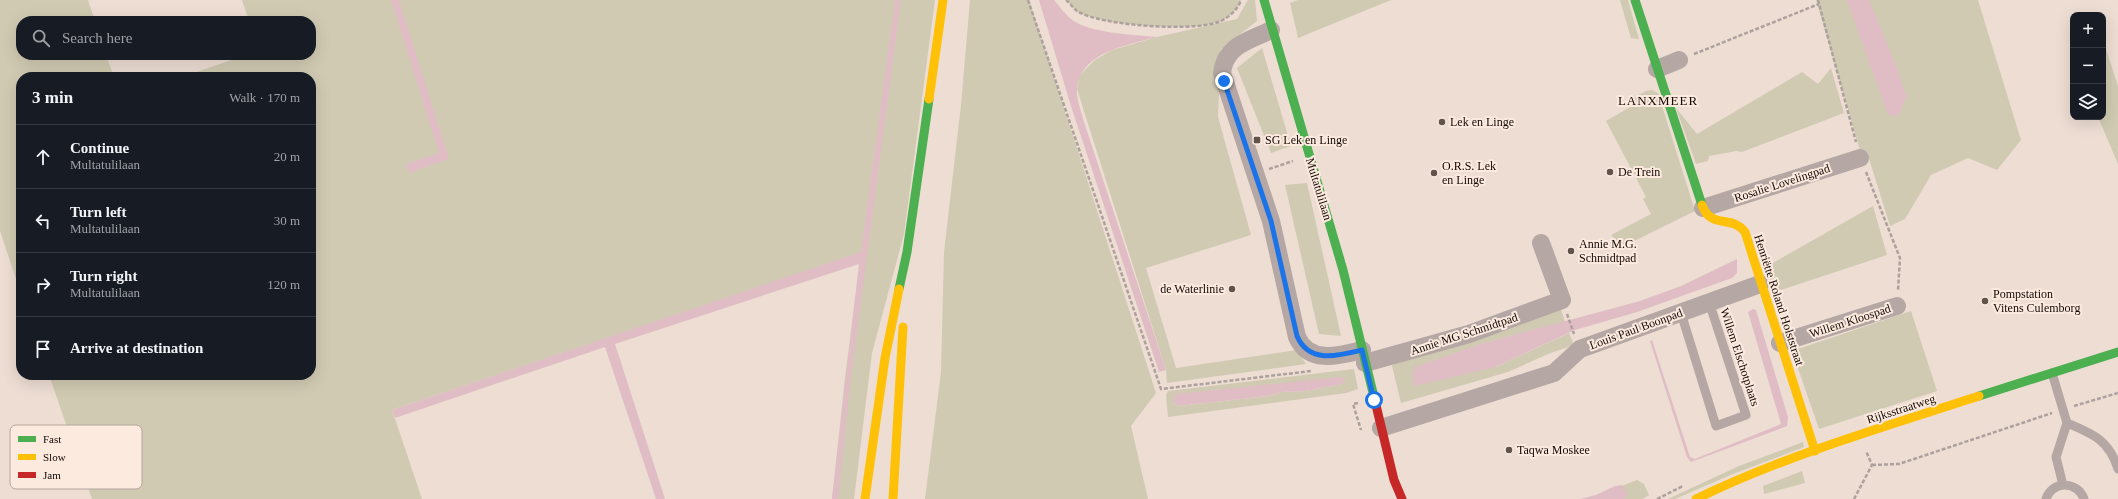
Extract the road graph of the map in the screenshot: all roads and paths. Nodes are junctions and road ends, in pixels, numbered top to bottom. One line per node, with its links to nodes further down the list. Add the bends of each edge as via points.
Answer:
1 (943, 0): 16 (street)
2 (1028, 0): 26 (path, via 1161,389)
3 (1066, 0): 4 (path, via 1078,11 1110,22 1195,27 1222,21 1238,8)
4 (1241, 0)
5 (1264, 0): 8 (street, Multatulilaan)
6 (1635, 0): 10 (street, Henriëtte Roland Holststraat)
7 (1820, 4): 9 (path)
8 (1271, 30): 11 (street, Multatulilaan); 13 (street, via 1233,48 1223,64 1224,81)
9 (1679, 60): 10 (street)
10 (1657, 69): 14 (street, Henriëtte Roland Holststraat)
11 (1309, 156): 13 (path); 25 (street, Multatulilaan, via 1343,270)
12 (1860, 158): 14 (street, Rosalie Lovelingpad)
13 (1255, 174): 25 (street, via 1271,221 1300,344 1311,354)
14 (1703, 208): 17 (street, Henriëtte Roland Holststraat, via 1712,220 1733,221 1741,226)
15 (1540, 243): 19 (street)
16 (907, 252): 38 (street, via 885,358); 39 (street)
17 (1760, 284): 18 (street, Louis Paul Boonpad); 23 (street, Henriëtte Roland Holststraat)
18 (1709, 302): 21 (street, Louis Paul Boonpad); 21 (lane, Willem Elschotplaats, via 1746,415 1716,426)
19 (1563, 304): 22 (path); 25 (street, Annie MG Schmidtpad, via 1469,334)
20 (1896, 306): 23 (street, Willem Kloospad)
21 (1681, 313): 31 (street, Louis Paul Boonpad, via 1580,349 1554,373)
22 (1576, 339)
23 (1780, 343): 33 (street, Henriëtte Roland Holststraat)
24 (2118, 352): 27 (street, Rijksstraatweg)
25 (1363, 357): 31 (street, Multatulilaan)
26 (1318, 370)
27 (2052, 373): 29 (lane); 32 (street, Rijksstraatweg)
28 (2118, 393): 29 (path)
29 (2063, 410): 30 (lane); 34 (path, via 1898,464)
30 (2068, 423): 35 (lane, via 2093,434 2106,445 2114,455); 36 (lane, via 2056,458)
31 (1381, 428): 40 (street, Multatulilaan, via 1394,480)
32 (1861, 434): 33 (street, Rijksstraatweg); 34 (path)
33 (1814, 451): 42 (street, Rijksstraatweg, via 1735,480)
34 (1872, 465): 43 (path)
35 (2118, 469)
36 (2062, 485): 44 (lane, via 2050,491); 45 (lane, via 2078,489)
37 (1679, 488): 41 (path)
38 (865, 499)
39 (893, 499)
40 (1402, 499)
41 (1656, 499)
42 (1696, 499)
43 (1854, 499)
44 (2046, 499)
45 (2084, 499)

